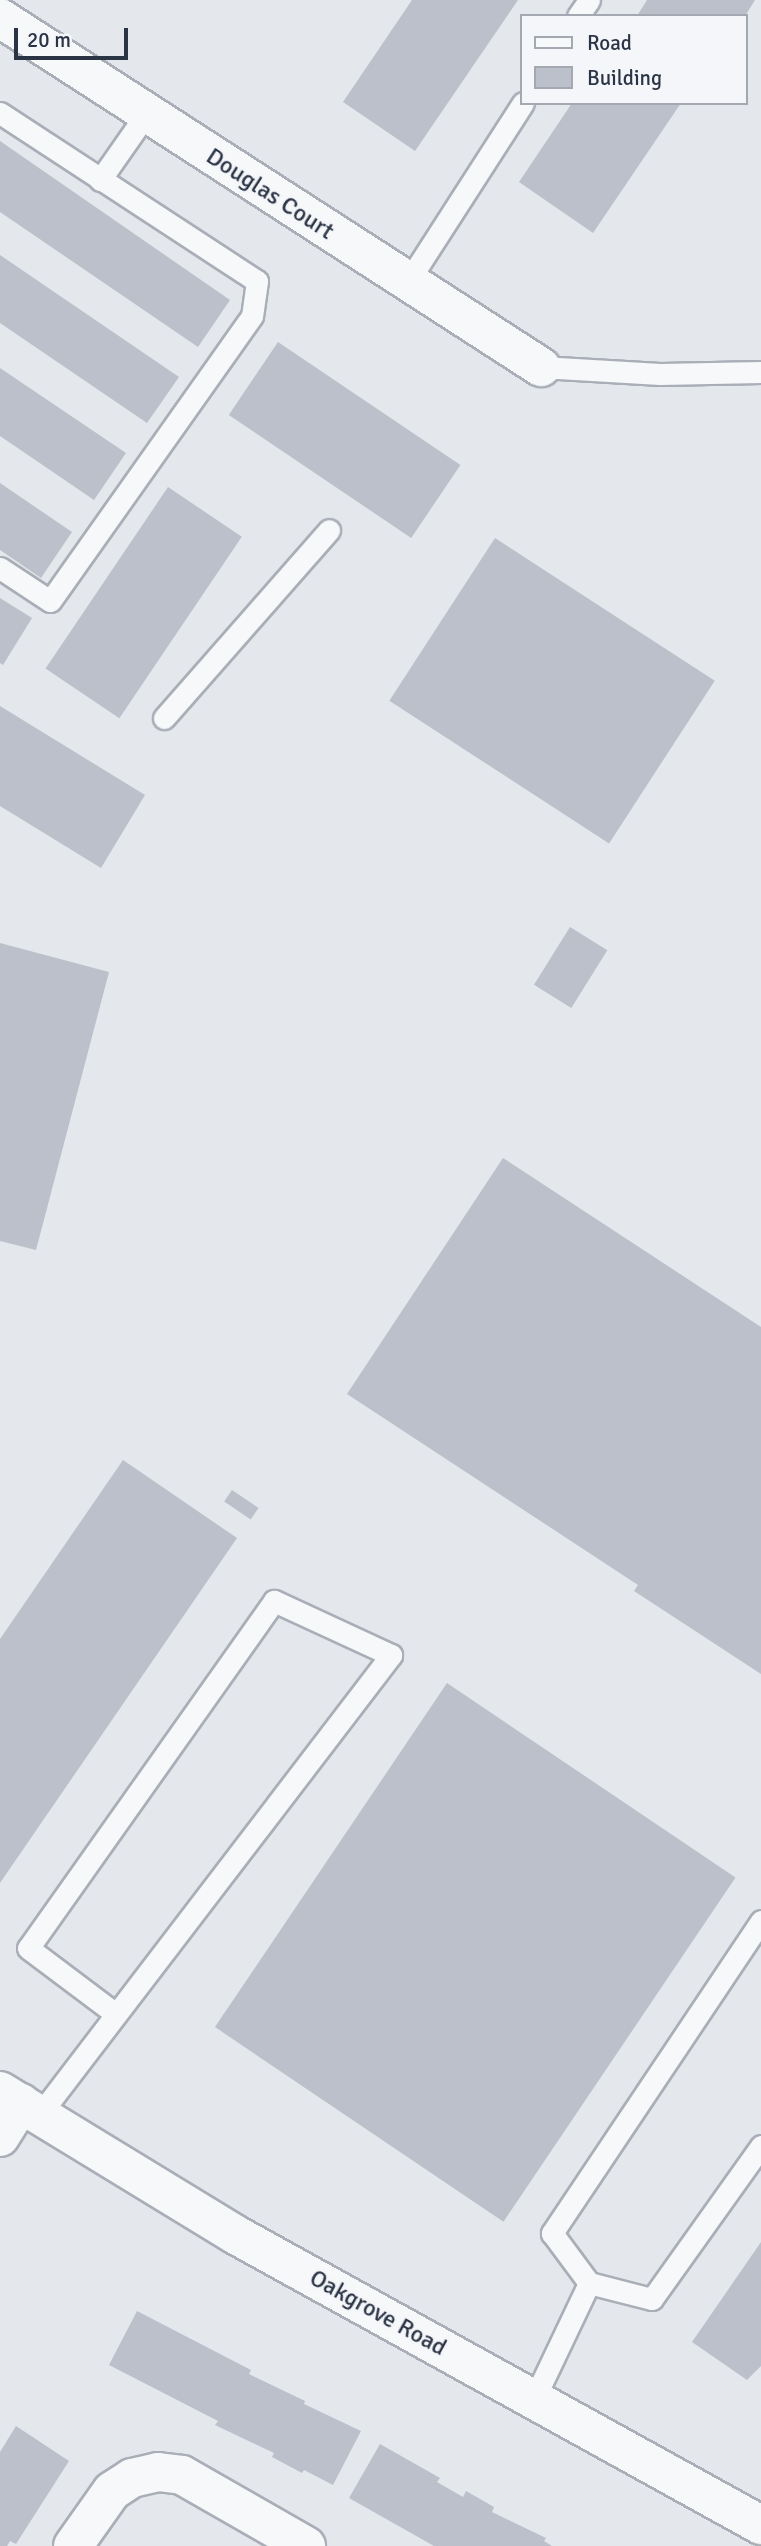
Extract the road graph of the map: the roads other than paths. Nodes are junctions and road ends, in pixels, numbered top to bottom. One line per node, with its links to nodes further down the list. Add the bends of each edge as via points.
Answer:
1 (0, 18): 4 (street, Douglas Court)
2 (522, 105): 6 (lane)
3 (0, 113): 5 (lane)
4 (146, 114): 5 (lane); 6 (street, Douglas Court)
5 (100, 180): 10 (lane, via 257,281 252,317 50,601)
6 (407, 284): 7 (street, Douglas Court)
7 (541, 367): 8 (lane, via 660,374)
8 (761, 372)
9 (328, 530): 11 (lane)
10 (0, 568)
11 (164, 718)
12 (761, 1921): 17 (lane, via 552,2233)
13 (116, 2014): 13 (lane, via 174,1938 391,1655 274,1601 28,1948); 14 (lane)
14 (20, 2103): 15 (street); 18 (street, Oakgrove Road, via 236,2235)
15 (0, 2137)
16 (761, 2146): 17 (lane, via 652,2299)
17 (589, 2283): 18 (lane)
18 (534, 2399): 19 (street, Oakgrove Road)
19 (761, 2525)
20 (73, 2546): 21 (street, via 113,2491 132,2478 158,2472 182,2476)
21 (306, 2546)

